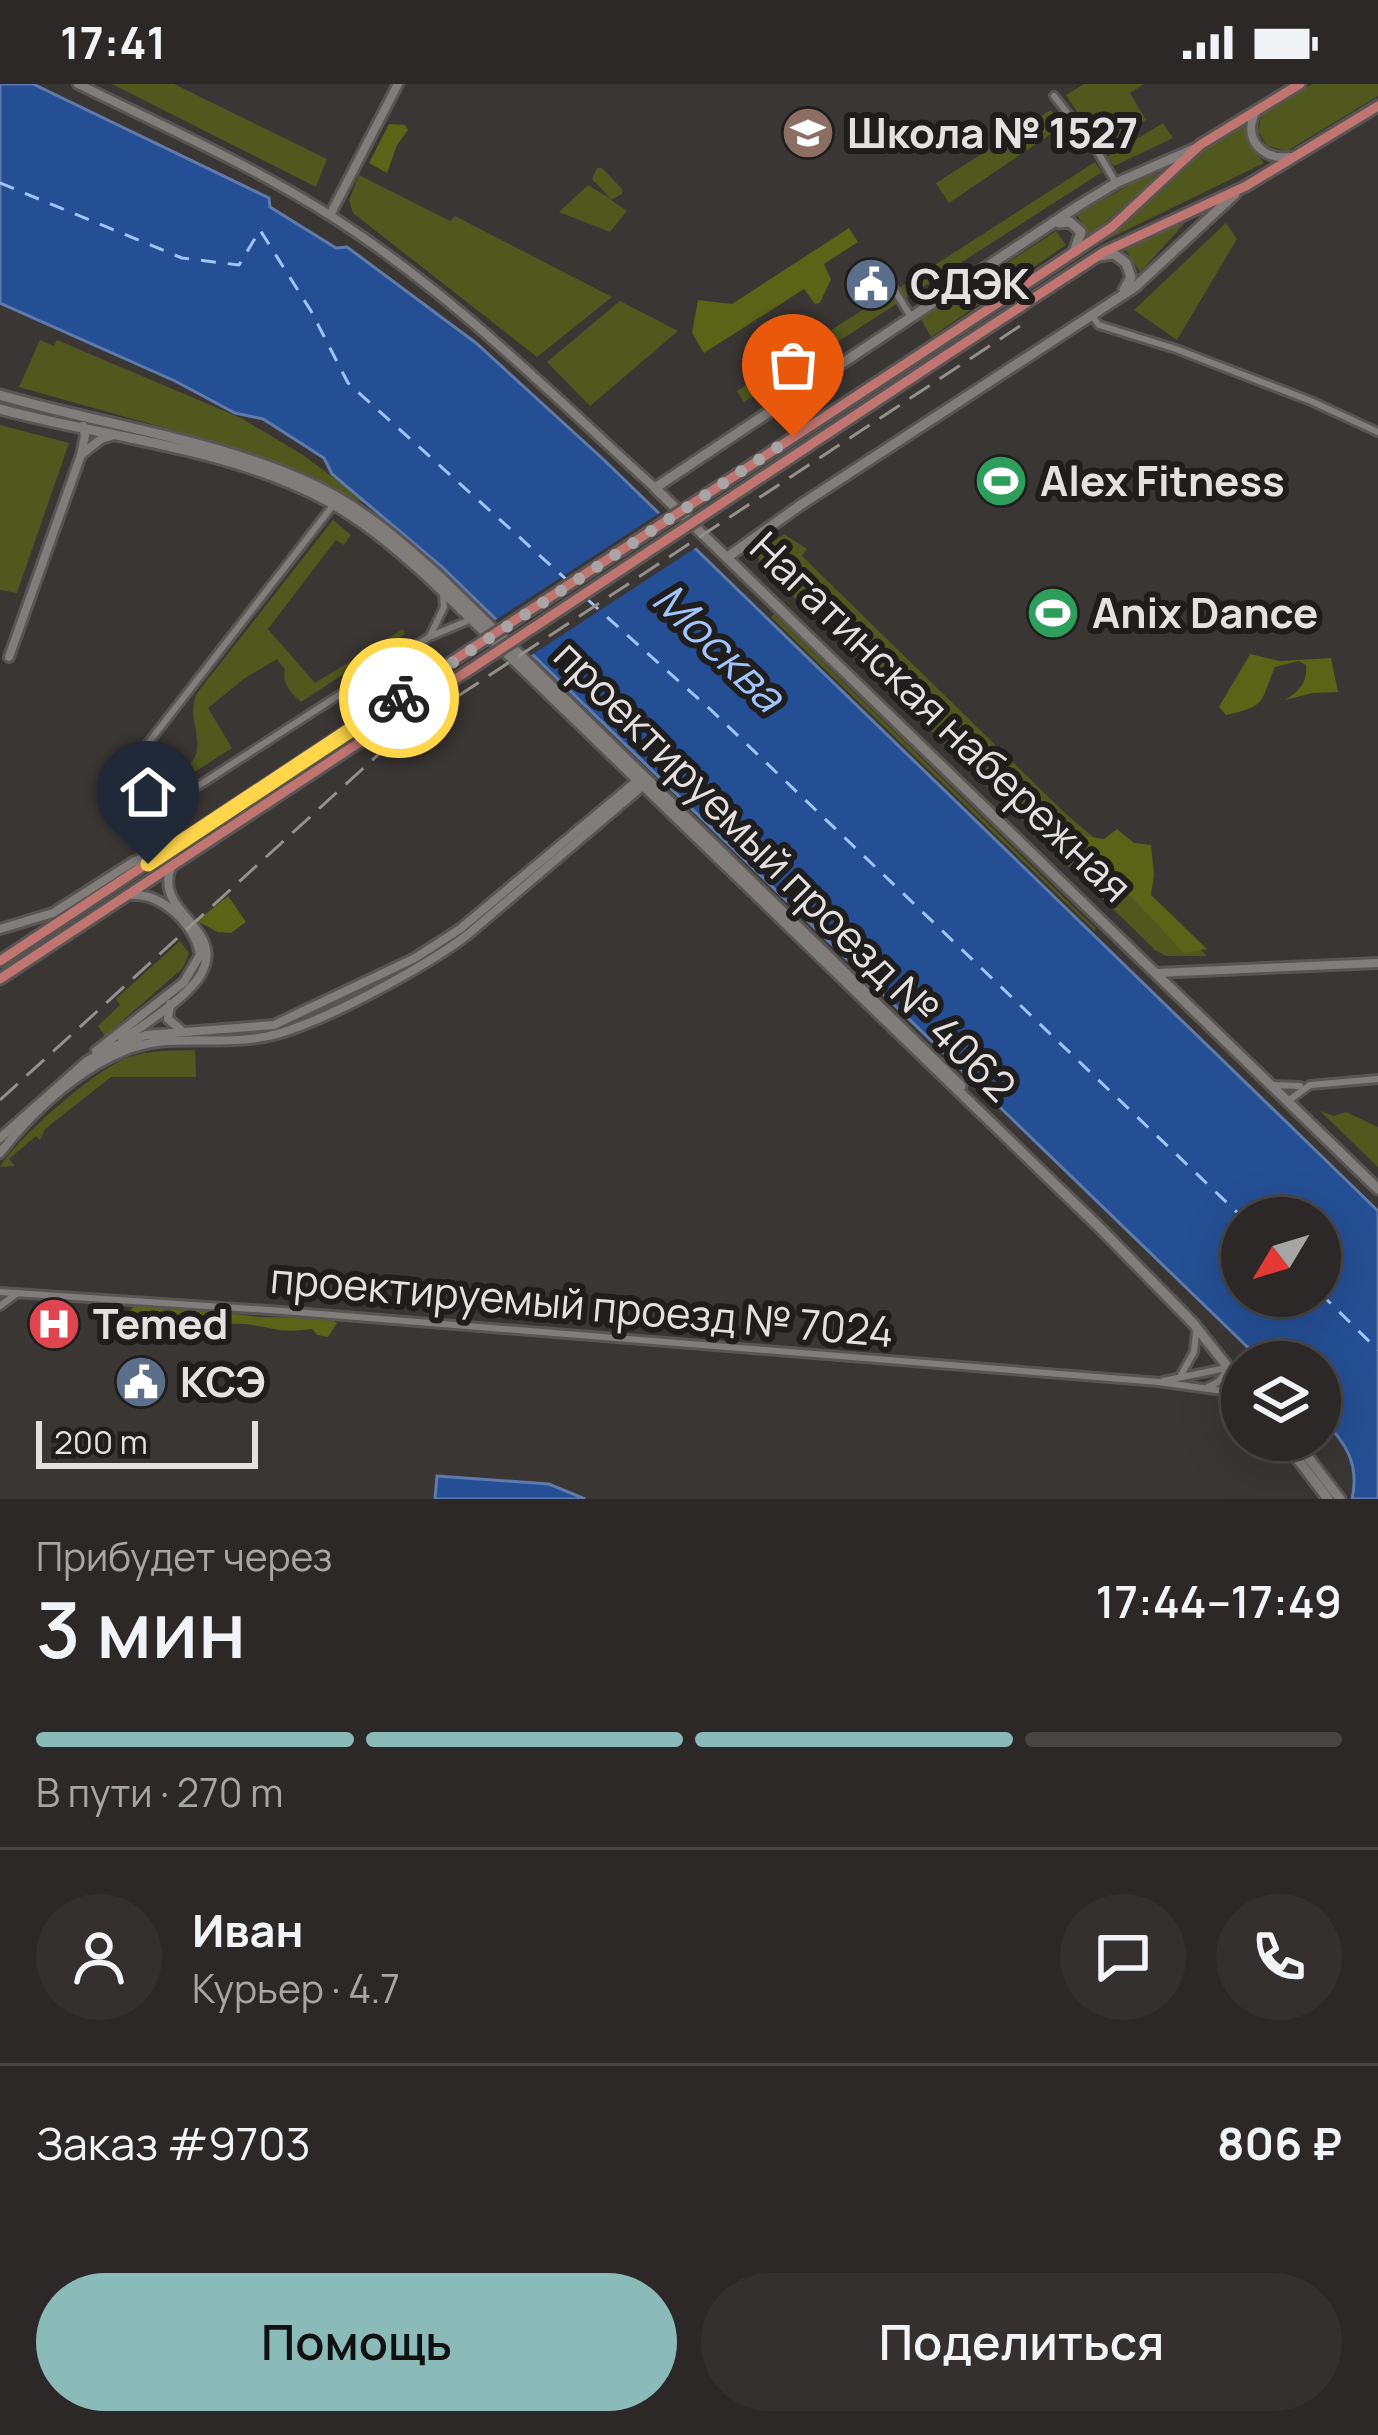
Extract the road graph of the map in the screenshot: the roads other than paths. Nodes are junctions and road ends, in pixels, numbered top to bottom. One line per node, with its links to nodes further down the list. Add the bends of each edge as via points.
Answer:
1 (78, 84): 11 (street, Нагатинская набережная)
2 (398, 84): 11 (street)
3 (1300, 84): 6 (main road)
4 (1054, 96): 9 (street)
5 (1378, 106): 8 (main road)
6 (1257, 110): 7 (main road); 8 (street, via 1250,124 1256,146 1272,157)
7 (1201, 146): 9 (main road); 13 (main road)
8 (1292, 156): 10 (main road)
9 (1116, 183): 12 (main road)
10 (1246, 186): 14 (main road); 16 (main road)
11 (331, 215): 28 (street, Нагатинская набережная, via 482,327)
12 (1048, 227): 13 (main road, via 1077,226); 18 (main road)
13 (1073, 254): 37 (main road, bridge)
14 (1096, 257): 16 (main road, via 1114,254 1129,267); 38 (main road, bridge)
15 (889, 281): 18 (street)
16 (1116, 298): 17 (main road)
17 (1092, 316): 24 (street); 31 (main road)
18 (911, 317): 27 (main road)
19 (0, 395): 21 (main road, проектируемый проезд № 4062)
20 (0, 409): 22 (main road, проектируемый проезд № 4062)
21 (73, 414): 23 (street); 36 (main road, проектируемый проезд № 4062, via 286,473 367,515)
22 (62, 424): 23 (main road, проектируемый проезд № 4062); 26 (street)
23 (84, 428): 25 (main road, проектируемый проезд № 4062); 26 (street)
24 (1378, 432)
25 (114, 435): 26 (street); 29 (main road, проектируемый проезд № 4062, via 263,473)
26 (81, 455): 35 (street)
27 (682, 470): 28 (main road); 30 (main road, via 671,491)
28 (656, 488): 30 (main road, Нагатинская набережная)
29 (334, 505): 32 (main road, проектируемый проезд № 4062); 34 (street, via 122,778 128,809 138,815 164,808)
30 (677, 508): 31 (main road, Нагатинская набережная)
31 (729, 556): 44 (main road, Нагатинская набережная)
32 (442, 590): 33 (main road, проектируемый проезд № 4062); 34 (street, via 444,607)
33 (472, 619): 34 (street); 36 (main road, проектируемый проезд № 4062)
34 (429, 637)
35 (9, 657)
36 (644, 780): 49 (street, via 432,949 292,1019); 51 (street, via 466,936 419,966 277,1034); 65 (main road, проектируемый проезд № 4062, via 939,1060)
37 (185, 840): 40 (street, via 53,913); 41 (main road)
38 (172, 863): 39 (main road); 47 (street, via 168,895 205,940 206,956 200,976)
39 (120, 898): 45 (main road); 48 (street, via 160,899 200,947 190,976)
40 (0, 929)
41 (0, 961)
42 (1378, 963): 43 (street)
43 (1185, 971): 44 (street); 46 (street)
44 (1156, 973): 46 (main road, Нагатинская набережная)
45 (0, 979)
46 (1168, 985): 56 (main road, Нагатинская набережная)
47 (172, 1001): 49 (street, via 168,1019); 50 (street)
48 (142, 1018): 50 (street); 53 (street)
49 (188, 1031): 50 (street)
50 (139, 1033): 51 (street); 52 (street)
51 (153, 1043): 54 (street)
52 (112, 1047): 53 (street); 54 (street)
53 (87, 1060): 59 (street)
54 (86, 1073): 60 (street)
55 (1378, 1078): 57 (street)
56 (1272, 1085): 57 (street); 58 (main road, Нагатинская набережная)
57 (1310, 1085): 58 (street)
58 (1288, 1101): 61 (main road, Нагатинская набережная)
59 (0, 1138)
60 (1, 1152)
61 (1378, 1189)
62 (0, 1292): 63 (street, проектируемый проезд № 7024)
63 (18, 1293): 64 (street); 70 (street, проектируемый проезд № 7024)
64 (0, 1306)
65 (1193, 1323): 66 (main road, проектируемый проезд № 4062); 68 (street, via 1194,1352)
66 (1221, 1357)
67 (1221, 1368): 68 (street, проектируемый проезд № 7024)
68 (1180, 1376): 70 (street, проектируемый проезд № 7024)
69 (1221, 1378): 71 (street)
70 (1159, 1382): 71 (street, проектируемый проезд № 7024)
71 (1204, 1388): 72 (street, проектируемый проезд № 7024)
72 (1221, 1391)
73 (1299, 1461): 75 (main road)
74 (1311, 1461): 76 (main road)
75 (1328, 1499)
76 (1340, 1499)

